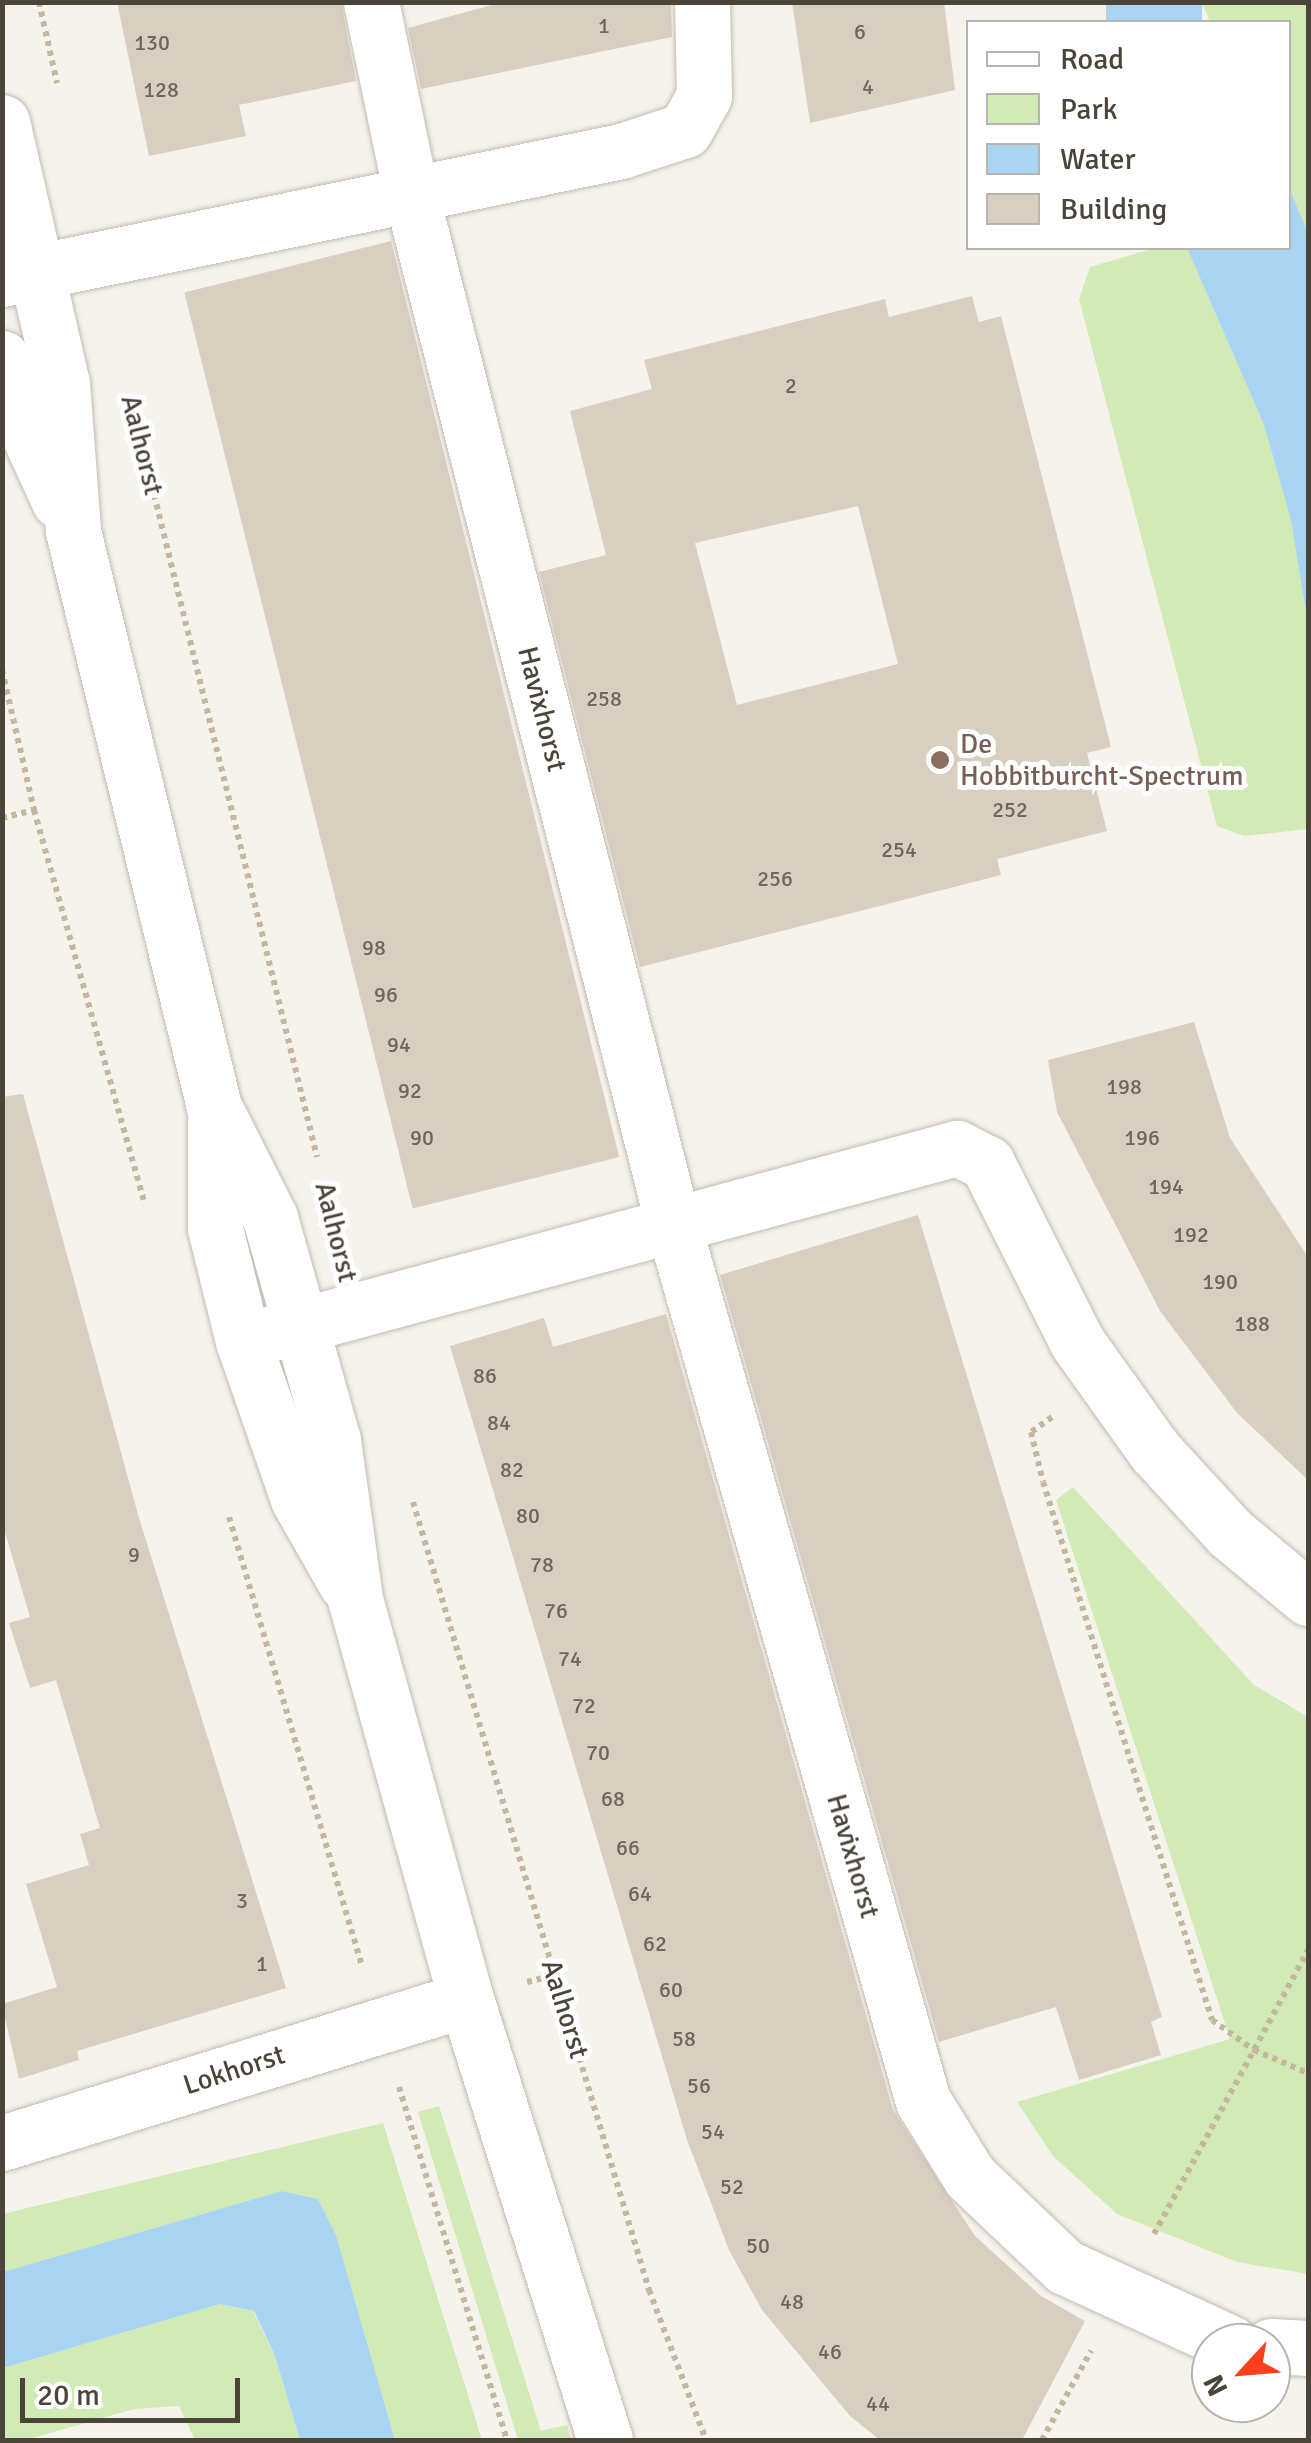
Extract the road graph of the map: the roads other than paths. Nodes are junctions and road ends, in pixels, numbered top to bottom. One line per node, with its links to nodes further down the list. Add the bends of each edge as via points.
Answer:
1 (371, 2): 4 (street, Havixhorst)
2 (702, 2): 4 (street, via 704,96 686,130 621,151)
3 (2, 122): 5 (street)
4 (411, 194): 5 (street); 9 (street, Havixhorst)
5 (19, 275): 7 (street, via 62,383)
6 (2, 358): 7 (street, via 16,408)
7 (73, 530): 8 (street)
8 (214, 1107): 10 (street, via 270,1218); 11 (street, via 215,1228)
9 (673, 1224): 10 (street); 12 (street, via 957,1148 987,1164 1102,1382 1230,1534); 16 (street, Havixhorst, via 923,2101 970,2177 1065,2267)
10 (300, 1324): 11 (street); 13 (street, via 340,1471)
11 (243, 1341): 13 (street, via 298,1499)
12 (1308, 1598)
13 (356, 1599): 14 (street)
14 (466, 2000): 15 (street, Lokhorst); 17 (street)
15 (2, 2143)
16 (1191, 2326)
17 (605, 2440)

